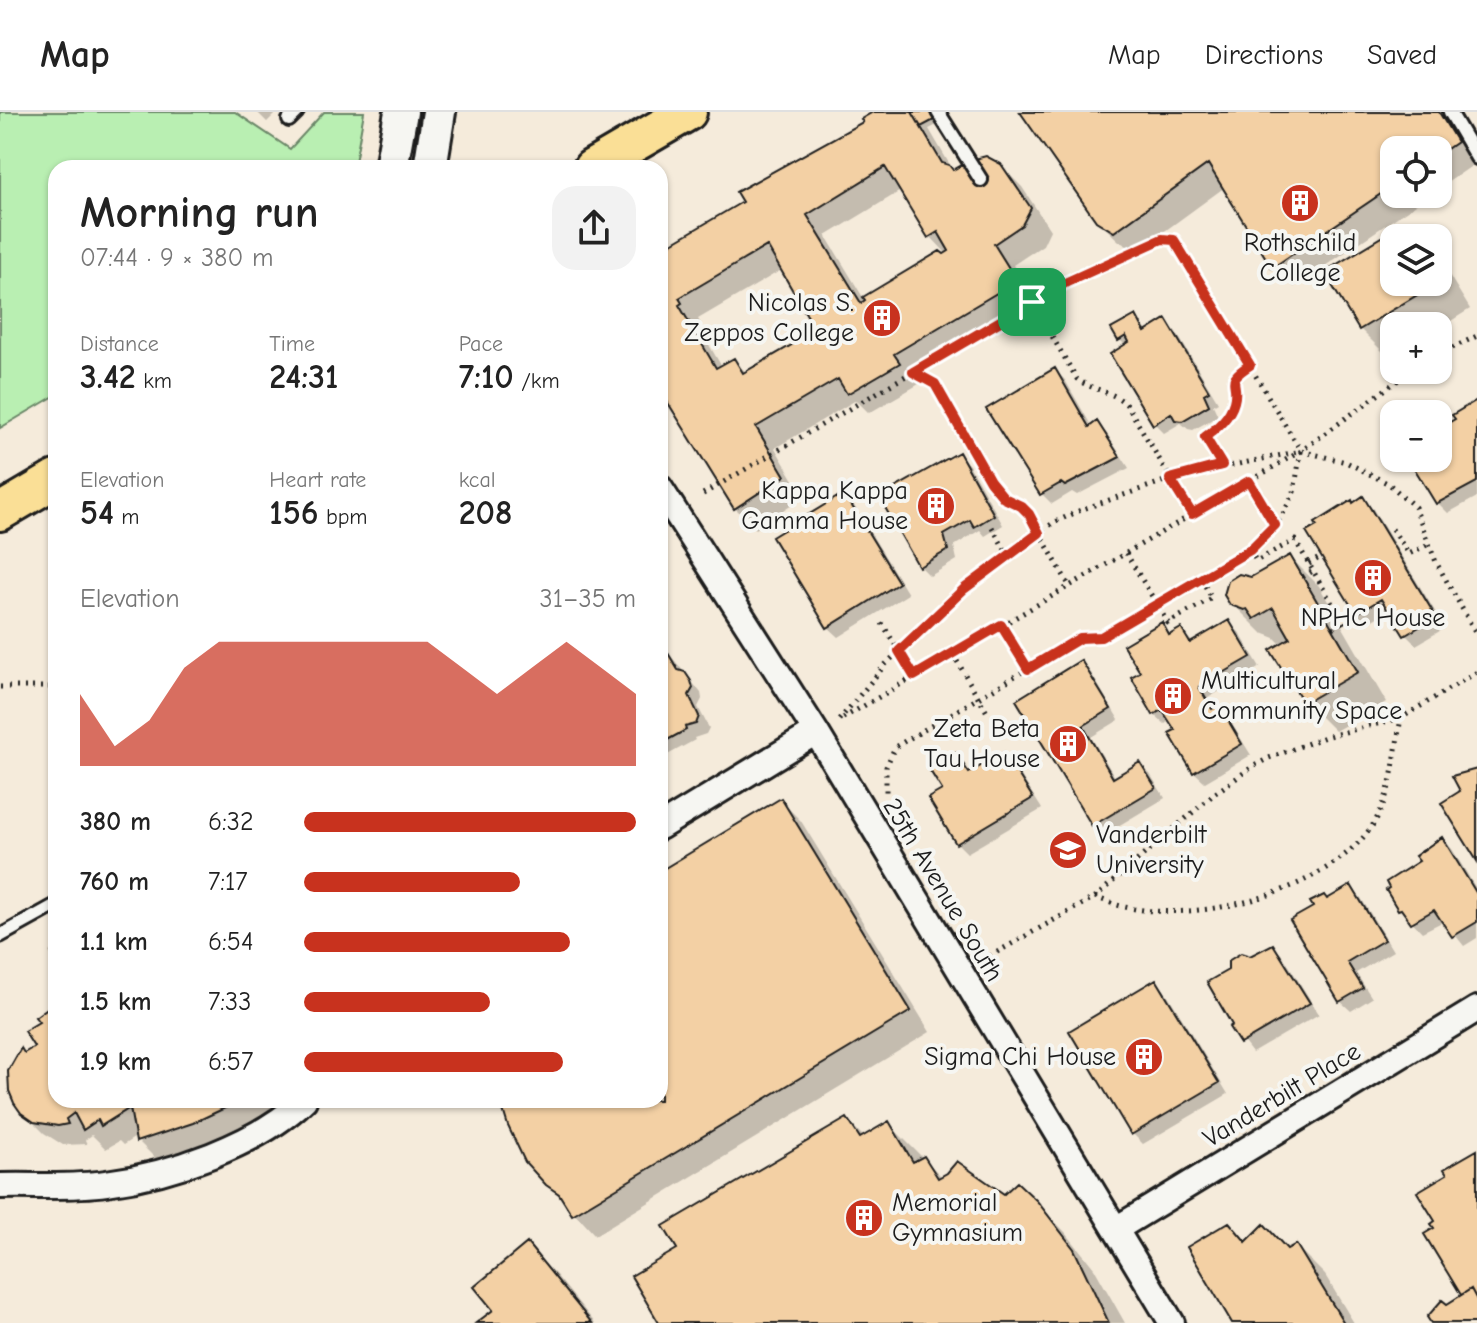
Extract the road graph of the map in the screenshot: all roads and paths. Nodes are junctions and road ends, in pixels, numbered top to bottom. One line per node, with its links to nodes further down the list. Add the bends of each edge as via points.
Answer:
1 (401, 112): 7 (main road)
2 (439, 112): 8 (main road)
3 (688, 112): 9 (main road)
4 (938, 112): 10 (lane)
5 (1450, 112): 6 (lane)
6 (1477, 158)
7 (392, 160)
8 (431, 160)
9 (606, 160)
10 (981, 180)
11 (1032, 302): 14 (path, via 1162,239 1174,240); 15 (path); 19 (path, via 1071,372 1083,384 1127,405)
12 (1477, 336): 13 (path)
13 (1452, 348)
14 (1250, 365): 17 (path); 18 (path, via 1234,378 1234,401 1226,418 1205,437)
15 (913, 372): 22 (path); 29 (path, via 935,384 990,481 1029,514)
16 (1393, 384): 17 (path)
17 (1301, 451): 18 (path); 20 (path); 26 (path, via 1294,492); 30 (path, via 1346,462 1389,484 1415,507)
18 (1222, 465): 19 (path)
19 (1170, 479): 25 (path); 29 (path, via 1083,509)
20 (1249, 481): 25 (path); 26 (path)
21 (48, 484): 24 (main road)
22 (703, 494)
23 (668, 503): 56 (street, 25th Avenue South)
24 (0, 512)
25 (1192, 514): 32 (path)
26 (1275, 525): 31 (path)
27 (992, 527): 33 (path)
28 (1392, 529): 30 (path, via 1409,554)
29 (1039, 533): 33 (path); 39 (path)
30 (1429, 544): 44 (path)
31 (1250, 550): 35 (path, via 1256,561 1295,540); 38 (path)
32 (1126, 553): 39 (path); 40 (path)
33 (1008, 555): 45 (path)
34 (1321, 557): 35 (path)
35 (1309, 564): 36 (path)
36 (1313, 571): 37 (path); 43 (path, via 1344,624)
37 (1303, 577)
38 (1201, 579): 40 (path); 40 (path, via 1212,598 1168,623)
39 (1069, 585): 42 (path)
40 (1157, 605): 47 (path, via 1101,637 1080,638)
41 (882, 623): 45 (path)
42 (1001, 625): 46 (path); 47 (path)
43 (1333, 628)
44 (1477, 635)
45 (899, 651): 49 (path); 49 (path, via 838,720)
46 (953, 654): 49 (path); 53 (path)
47 (1028, 669): 50 (path); 53 (path)
48 (1477, 672): 55 (path)
49 (914, 676)
50 (1033, 679)
51 (0, 687): 52 (path)
52 (48, 687)
53 (978, 698): 54 (path); 57 (path, via 895,747 885,775)
54 (988, 714)
55 (1401, 718): 59 (path, via 1325,737 1252,767); 59 (path, via 1390,782 1370,828 1307,881 1210,908 1125,907)
56 (816, 732): 58 (street); 66 (street, 25th Avenue South)
57 (888, 803)
58 (668, 822)
59 (1095, 897): 62 (path)
60 (48, 909): 61 (lane)
61 (0, 936)
62 (983, 961)
63 (1477, 1009): 66 (street, Vanderbilt Place)
64 (296, 1108): 65 (street, via 189,1163 133,1179)
65 (0, 1186)
66 (1116, 1229): 67 (street, 25th Avenue South)
67 (1172, 1323)

